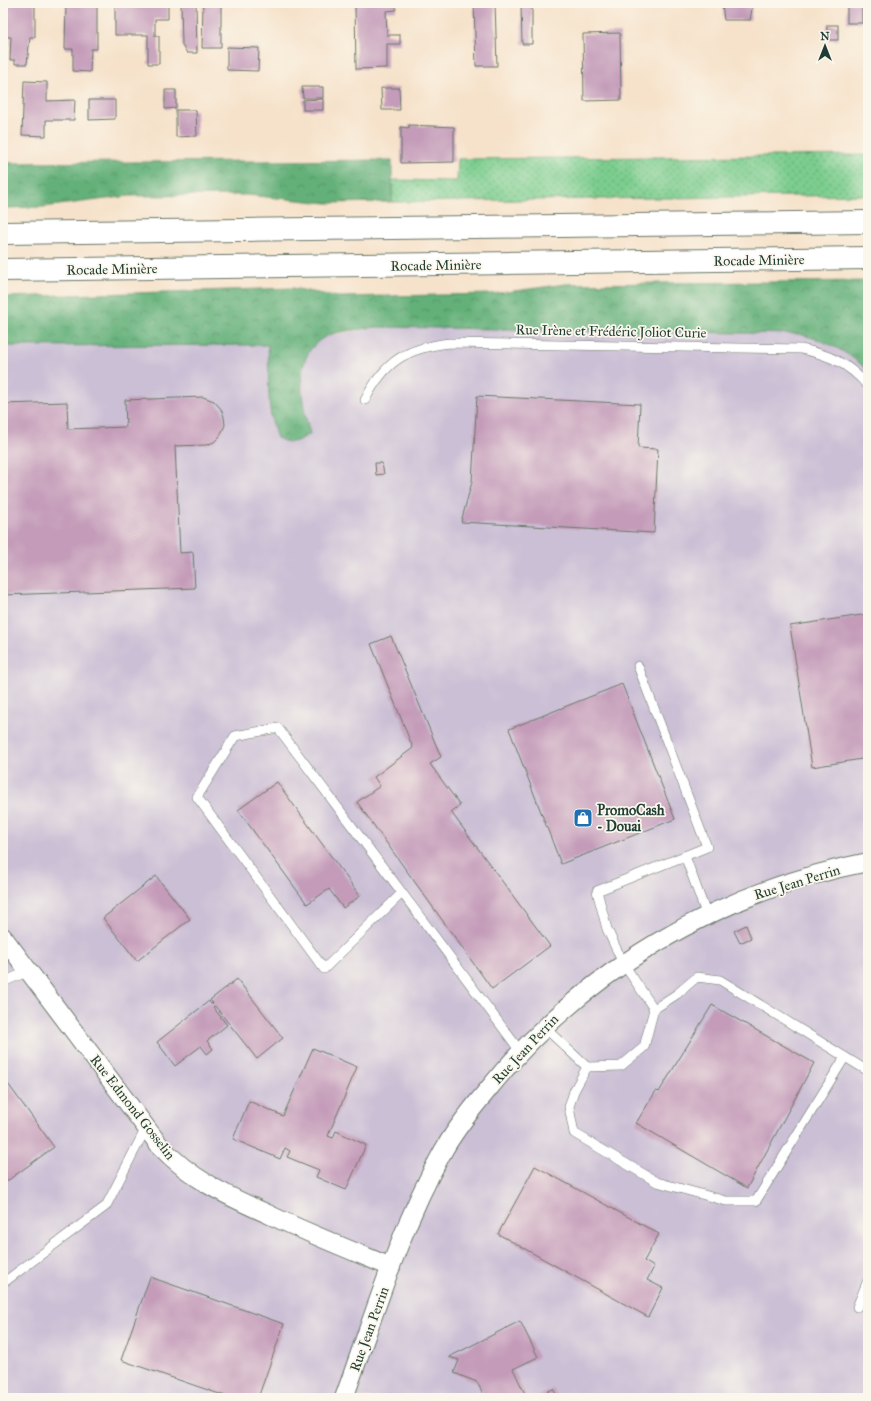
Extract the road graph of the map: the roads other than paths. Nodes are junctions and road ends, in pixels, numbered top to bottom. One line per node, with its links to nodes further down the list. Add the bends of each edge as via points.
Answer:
1 (868, 222): 2 (highway)
2 (3, 233)
3 (868, 258): 4 (highway, Rocade Minière)
4 (3, 270)
5 (868, 386): 6 (lane, Rue Irène et Frédéric Joliot Curie, via 841,362 830,356 801,349 450,344 421,348 387,366)
6 (365, 400)
7 (638, 666): 8 (lane, via 707,847)
8 (685, 856): 11 (lane); 13 (lane, via 597,891 607,929)
9 (868, 862): 11 (street, Rue Jean Perrin, via 814,874 776,886)
10 (402, 892): 10 (lane, via 278,728 235,736 197,797 324,969); 18 (lane)
11 (707, 916): 13 (street, Rue Jean Perrin, via 660,940)
12 (3, 937): 14 (street, Rue Edmond Gosselin)
13 (623, 963): 16 (lane); 17 (street, Rue Jean Perrin)
14 (29, 971): 15 (lane); 22 (street, Rue Edmond Gosselin)
15 (3, 982)
16 (654, 1009): 19 (lane, via 697,977 720,980); 20 (lane, via 644,1047 621,1066)
17 (544, 1027): 18 (street, Rue Jean Perrin); 20 (lane)
18 (520, 1051): 23 (street, Rue Jean Perrin, via 482,1096 443,1151 415,1208)
19 (845, 1056): 20 (lane, via 756,1201 726,1201 657,1182 574,1133 569,1108 574,1091); 21 (lane)
20 (587, 1067)
21 (868, 1071)
22 (146, 1128): 23 (street, Rue Edmond Gosselin, via 174,1161 202,1182 302,1230); 25 (lane, via 106,1206)
23 (391, 1267): 27 (street, Rue Jean Perrin)
24 (868, 1280): 26 (lane)
25 (3, 1283)
26 (857, 1307)
27 (344, 1398)

